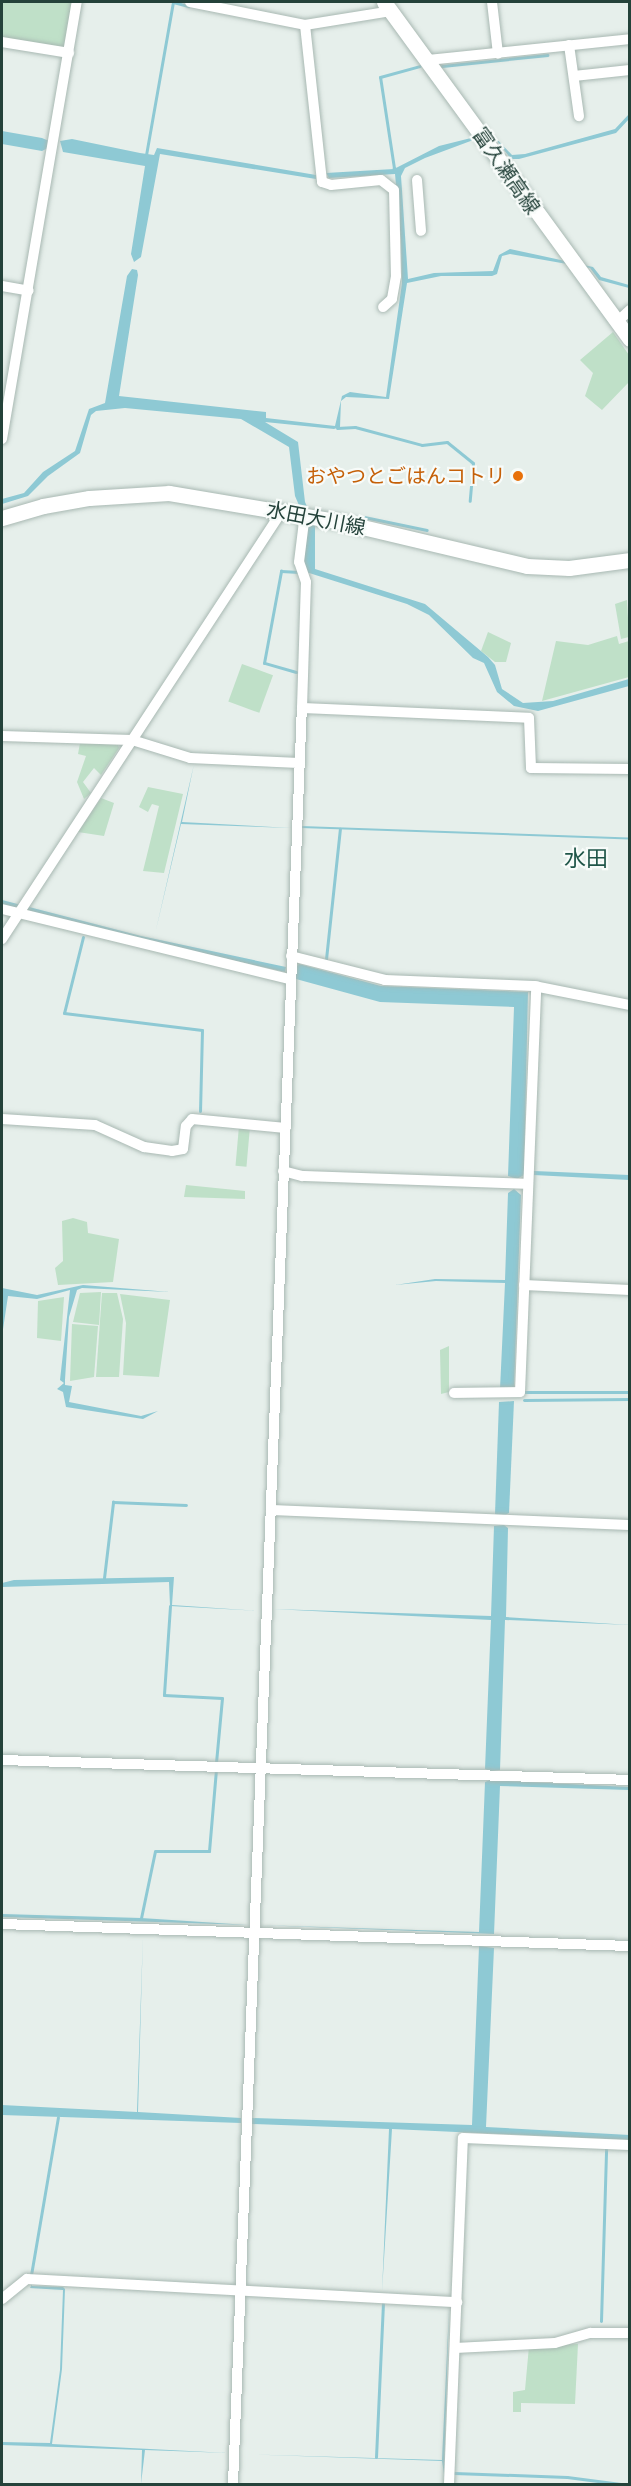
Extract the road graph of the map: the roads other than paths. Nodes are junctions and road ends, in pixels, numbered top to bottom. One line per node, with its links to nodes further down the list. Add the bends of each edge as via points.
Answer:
1 (77, 2): 9 (street)
2 (190, 2): 5 (street)
3 (492, 2): 10 (street)
4 (387, 6): 5 (street); 11 (main road, 富久瀬高線)
5 (304, 25): 19 (street, via 322,182 331,185 381,180 394,190 396,276 392,299)
6 (630, 39): 8 (street)
7 (2, 42): 9 (street)
8 (569, 45): 10 (street); 13 (street)
9 (69, 53): 18 (street)
10 (498, 54): 11 (street)
11 (428, 60): 21 (main road, 富久瀬高線)
12 (630, 70): 13 (street)
13 (574, 76): 14 (street)
14 (579, 116)
15 (417, 180): 16 (street)
16 (421, 231)
17 (2, 286): 18 (street)
18 (29, 291): 23 (street)
19 (383, 307)
20 (630, 310): 21 (street)
21 (616, 322): 22 (main road, 富久瀬高線)
22 (630, 339)
23 (2, 436)
24 (282, 511): 25 (main road, 水田大川線, via 169,493 138,493 43,506); 27 (main road, 水田大川線, via 527,566 569,568); 30 (street)
25 (2, 518)
26 (304, 523): 28 (street, via 299,562 306,582)
27 (630, 560)
28 (302, 708): 31 (street); 32 (street, via 529,718 531,768)
29 (2, 736): 30 (street)
30 (132, 740): 31 (street, via 190,758); 34 (street)
31 (298, 763): 36 (street)
32 (630, 769)
33 (2, 909): 34 (street)
34 (18, 913): 35 (street); 37 (street)
35 (2, 939)
36 (291, 956): 37 (street); 38 (street, via 385,980)
37 (290, 979): 41 (street)
38 (536, 986): 39 (street); 43 (street)
39 (630, 1005)
40 (2, 1119): 41 (street, via 95,1125 144,1147 172,1151 183,1149 186,1126 192,1119)
41 (286, 1128): 42 (street)
42 (283, 1171): 43 (street, via 302,1176); 47 (street)
43 (527, 1184): 44 (street)
44 (524, 1285): 45 (street); 46 (street, via 520,1392)
45 (630, 1290)
46 (454, 1393)
47 (270, 1510): 48 (street); 50 (street)
48 (630, 1525)
49 (2, 1760): 50 (street)
50 (261, 1766): 51 (street); 53 (street)
51 (630, 1780)
52 (2, 1924): 53 (street)
53 (254, 1931): 54 (street); 56 (street)
54 (630, 1946)
55 (630, 2145): 58 (street, via 463,2138)
56 (241, 2290): 57 (street, via 27,2279); 58 (street); 61 (street)
57 (2, 2298)
58 (457, 2302): 60 (street)
59 (630, 2333): 60 (street, via 591,2333 555,2343)
60 (455, 2348): 62 (street)
61 (233, 2484)
62 (449, 2484)

